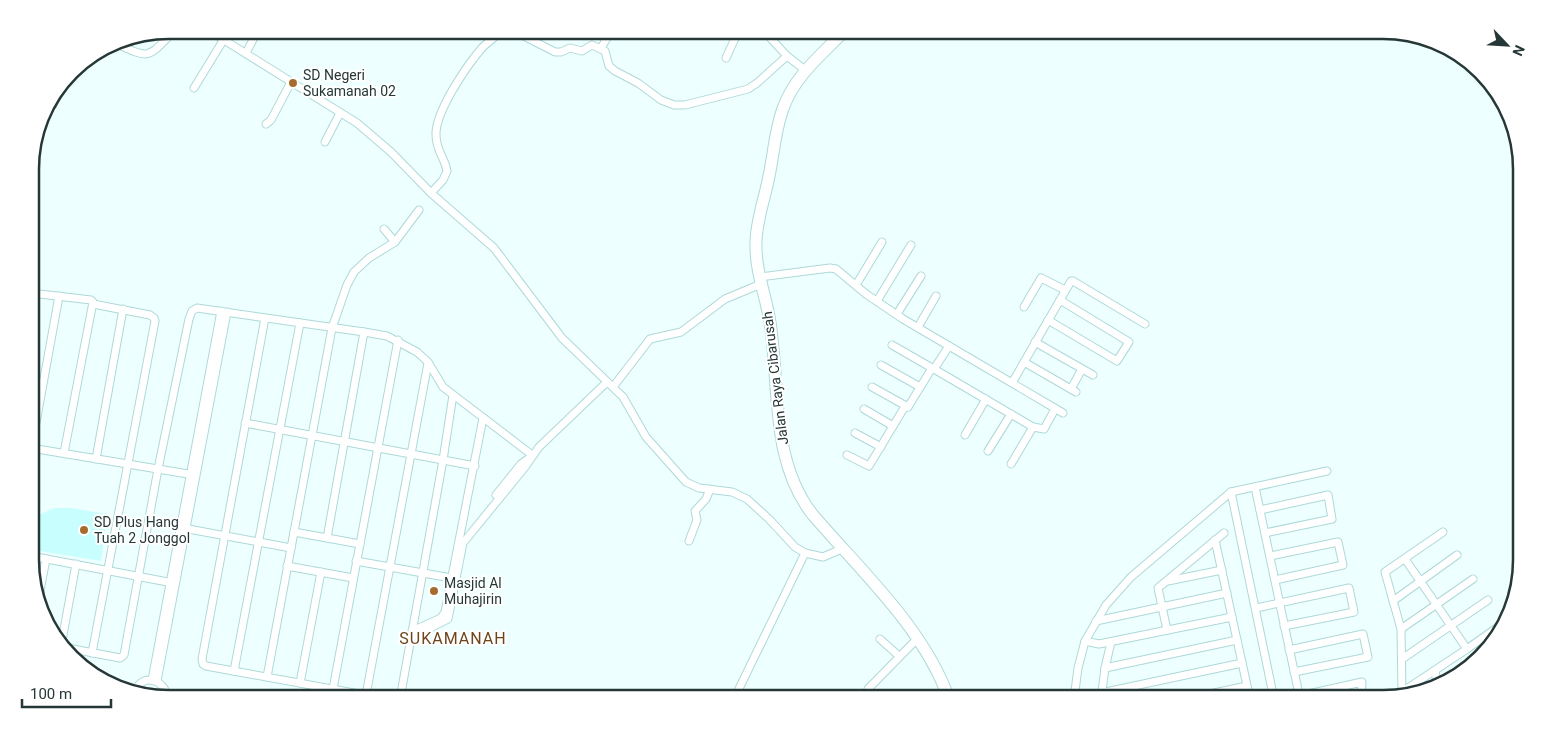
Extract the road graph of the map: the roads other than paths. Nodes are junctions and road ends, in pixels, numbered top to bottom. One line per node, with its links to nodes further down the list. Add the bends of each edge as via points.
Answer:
1 (167, 39): 10 (street, via 146,55)
2 (224, 39): 12 (street); 17 (street)
3 (253, 39): 12 (street)
4 (493, 39): 21 (street, via 480,50 442,110 435,132 436,145 447,171)
5 (530, 39): 11 (street, via 555,52 570,48 582,51 592,45)
6 (606, 39): 11 (street)
7 (735, 39): 14 (street)
8 (771, 39): 13 (street)
9 (834, 39): 15 (main road, Jalan Raya Cibarusah)
10 (124, 47)
11 (601, 48): 13 (street, via 614,71 674,105 748,89)
12 (246, 53): 16 (street)
13 (787, 56): 15 (street)
14 (726, 58)
15 (805, 70): 28 (main road, Jalan Raya Cibarusah, via 784,104 778,126 756,242)
16 (291, 82): 18 (street); 19 (street)
17 (194, 88)
18 (340, 113): 20 (street); 21 (street, via 376,138)
19 (266, 124)
20 (325, 142)
21 (431, 193): 59 (street, via 501,255 562,338)
22 (418, 210): 24 (street)
23 (384, 229): 24 (street)
24 (395, 242): 45 (street, via 354,272)
25 (882, 242): 29 (street)
26 (910, 245): 35 (street)
27 (921, 276): 40 (street)
28 (761, 281): 29 (street, via 830,268); 59 (street, via 725,299 681,332 650,339); 112 (main road, Jalan Raya Cibarusah, via 770,319 780,428 787,465 806,506)
29 (856, 285): 35 (street)
30 (1065, 290): 34 (street); 37 (street, via 1042,278); 44 (street, via 1073,281)
31 (39, 294): 32 (street)
32 (59, 296): 36 (street, via 90,300); 62 (street)
33 (936, 296): 46 (street)
34 (1060, 300): 42 (street); 42 (street, via 1129,342 1117,361)
35 (877, 301): 40 (street)
36 (93, 304): 38 (street); 83 (street)
37 (1024, 308)
38 (123, 309): 87 (street); 89 (street, via 153,316 155,321)
39 (224, 312): 41 (street); 92 (street, via 197,308 190,315); 94 (street)
40 (897, 314): 46 (street)
41 (265, 318): 43 (street); 71 (street)
42 (1048, 320): 49 (street)
43 (300, 323): 45 (street); 74 (street)
44 (1145, 324)
45 (332, 328): 47 (street); 76 (street)
46 (918, 328): 51 (street)
47 (364, 332): 48 (street); 78 (street)
48 (398, 340): 52 (street); 79 (street)
49 (1035, 342): 53 (street); 56 (street)
50 (892, 345): 55 (street)
51 (949, 346): 55 (street); 58 (street)
52 (428, 362): 63 (street); 84 (street)
53 (1024, 362): 56 (street, via 1073,391); 58 (street)
54 (881, 365): 61 (street)
55 (933, 368): 61 (street); 64 (street)
56 (1082, 369): 57 (street)
57 (1093, 375)
58 (1012, 383): 67 (street)
59 (610, 384): 86 (street); 96 (street, via 623,397 646,436 681,477 693,485)
60 (872, 387): 65 (street)
61 (920, 387): 65 (street)
62 (39, 394)
63 (452, 395): 70 (street); 88 (street)
64 (986, 399): 69 (street); 77 (street)
65 (908, 408): 72 (street, via 904,408)
66 (864, 409): 72 (street)
67 (1055, 409): 68 (street); 73 (street, via 1044,429)
68 (1063, 413)
69 (1010, 414): 73 (street); 82 (street)
70 (483, 418): 86 (street); 91 (street)
71 (245, 423): 74 (street); 105 (street)
72 (894, 426): 80 (street)
73 (1033, 427): 90 (street)
74 (280, 429): 76 (street); 109 (street)
75 (855, 433): 80 (street)
76 (312, 435): 78 (street); 101 (street)
77 (965, 436)
78 (344, 441): 79 (street); 106 (street)
79 (377, 447): 84 (street); 110 (street)
80 (881, 447): 85 (street, via 869,466)
81 (39, 450): 83 (street)
82 (988, 451)
83 (64, 453): 87 (street)
84 (411, 454): 88 (street); 122 (street)
85 (847, 454)
86 (532, 455): 100 (street, via 521,464 468,530); 150 (street, via 463,544 448,619)
87 (96, 459): 89 (street)
88 (443, 460): 91 (street); 126 (street)
89 (127, 464): 92 (street); 123 (street)
90 (1011, 464)
91 (475, 466): 100 (street)
92 (158, 469): 94 (street); 127 (street)
93 (1327, 471): 95 (street)
94 (193, 475): 99 (street)
95 (1255, 487): 97 (street); 98 (street)
96 (710, 489): 108 (street, via 695,511 697,520); 113 (street, via 732,492 747,499)
97 (1231, 492): 142 (street); 144 (street, via 1122,586)
98 (1260, 510): 104 (street); 104 (street, via 1328,496 1332,518)
99 (183, 528): 105 (street); 135 (street)
100 (460, 531): 129 (street)
101 (294, 532): 106 (street); 111 (street)
102 (1443, 532): 118 (street)
103 (1224, 533): 107 (street)
104 (1265, 533): 115 (street)
105 (224, 536): 109 (street); 165 (street, via 202,659 206,666)
106 (327, 538): 110 (street)
107 (1215, 540): 124 (street); 133 (street)
108 (689, 541)
109 (259, 542): 111 (street); 165 (street)
110 (360, 544): 119 (street)
111 (291, 548): 121 (street)
112 (844, 548): 113 (street, via 823,557); 153 (main road, Jalan Raya Cibarusah)
113 (804, 553): 182 (street)
114 (1458, 555): 134 (street)
115 (1270, 556): 131 (street); 131 (street, via 1338,542 1342,565)
116 (39, 558): 117 (street)
117 (46, 559): 120 (street); 132 (street)
118 (1404, 559): 134 (street); 138 (street, via 1385,572)
119 (356, 560): 122 (street); 128 (street)
120 (76, 564): 123 (street); 151 (street)
121 (287, 566): 125 (street); 168 (street)
122 (390, 567): 126 (street); 180 (street)
123 (107, 570): 127 (street); 160 (street)
124 (1222, 570): 133 (street); 136 (street)
125 (321, 572): 128 (street); 171 (street)
126 (422, 572): 129 (street); 150 (street)
127 (139, 576): 135 (street); 160 (street, via 124,655 120,658)
128 (353, 578): 175 (street)
129 (451, 578): 150 (street, via 444,616)
130 (1473, 579): 140 (street)
131 (1275, 580): 139 (street)
132 (41, 582)
133 (1166, 582): 141 (street, via 1158,588)
134 (1420, 582): 138 (street); 140 (street)
135 (173, 583): 170 (street)
136 (1227, 593): 141 (street); 143 (street)
137 (1488, 600): 146 (street)
138 (1393, 601): 147 (street)
139 (1279, 603): 142 (street); 145 (street); 145 (street, via 1349,588 1354,612)
140 (1436, 606): 146 (street); 147 (street)
141 (1162, 607): 144 (street); 148 (street)
142 (1256, 608): 189 (street)
143 (1232, 617): 148 (street); 154 (street)
144 (1096, 621): 155 (street)
145 (1284, 626): 159 (street)
146 (1450, 626): 157 (street); 162 (street)
147 (1401, 629): 162 (street)
148 (1167, 630): 156 (street)
149 (1492, 631): 157 (street)
150 (411, 635): 181 (street)
151 (64, 636)
152 (880, 639): 161 (street)
153 (917, 639): 161 (street); 183 (main road, Jalan Raya Cibarusah)
154 (1237, 640): 163 (street); 164 (street)
155 (1085, 641): 156 (street); 184 (street)
156 (1111, 642): 164 (street)
157 (1467, 649): 166 (street)
158 (75, 650): 160 (street)
159 (1289, 650): 167 (street); 167 (street, via 1363,634 1368,657)
160 (92, 653)
161 (899, 656): 176 (street)
162 (1402, 660): 177 (street)
163 (1242, 663): 172 (street); 186 (street)
164 (1105, 668): 185 (street)
165 (234, 671): 168 (street)
166 (1435, 671): 169 (street); 174 (street)
167 (1294, 672): 190 (street)
168 (267, 677): 171 (street)
169 (1436, 679)
170 (155, 680): 173 (street, via 142,682); 178 (street)
171 (300, 683): 175 (street)
172 (1247, 686): 187 (street); 188 (street)
173 (138, 687)
174 (1412, 687)
175 (333, 689): 179 (street)
176 (868, 689)
177 (1402, 689)
178 (166, 690)
179 (338, 690)
180 (367, 690)
181 (402, 690)
182 (738, 690)
183 (946, 690)
184 (1075, 690)
185 (1102, 690)
186 (1127, 690)
187 (1228, 690)
188 (1248, 690)
189 (1272, 690)
190 (1298, 690)
191 (1328, 690): 192 (street, via 1362,682)
192 (1362, 690)

